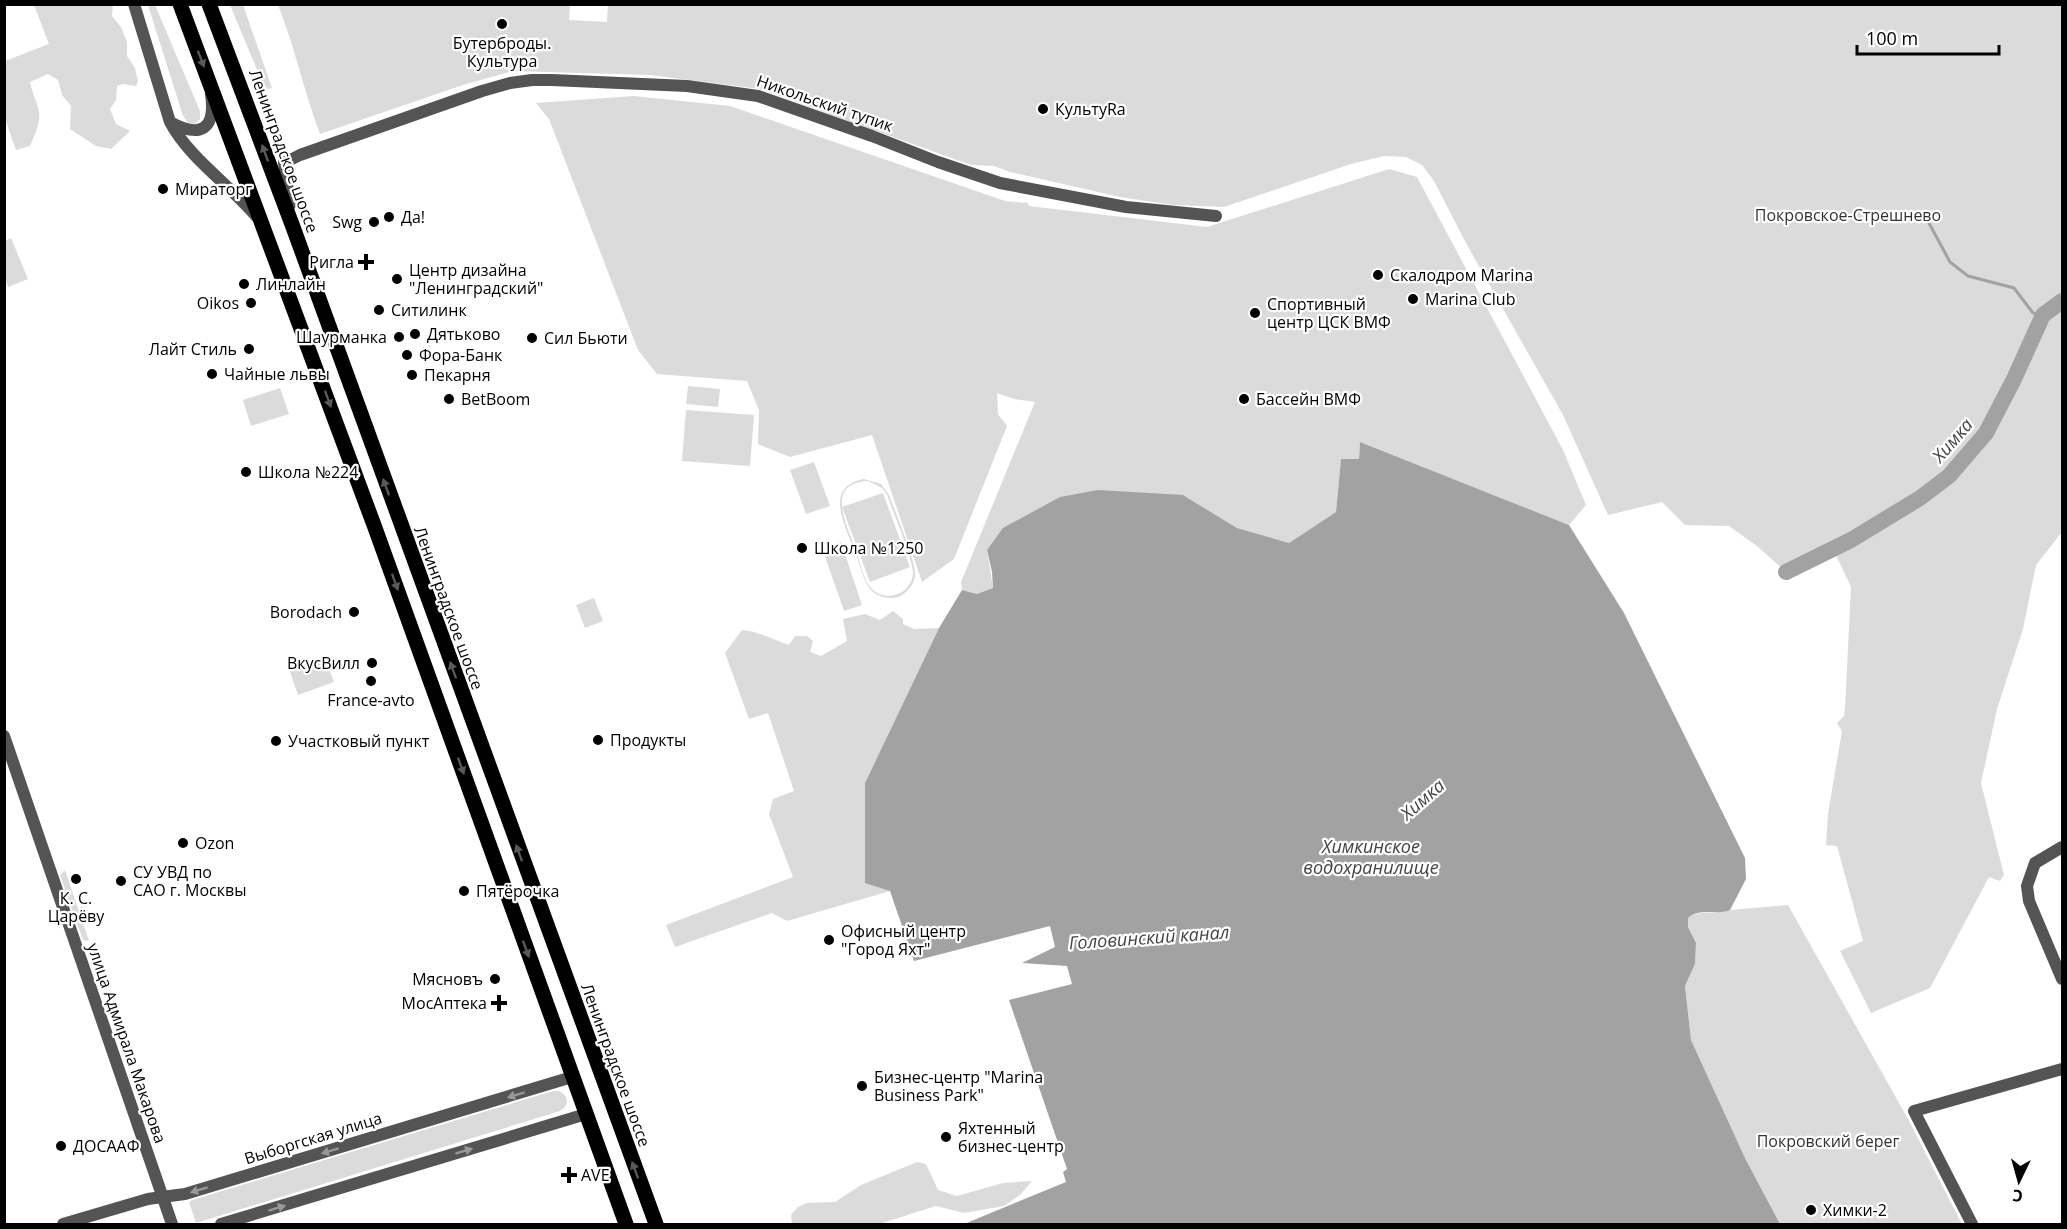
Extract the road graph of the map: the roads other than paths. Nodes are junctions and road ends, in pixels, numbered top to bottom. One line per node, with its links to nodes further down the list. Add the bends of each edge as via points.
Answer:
1 (134, 4): 5 (street)
2 (180, 4): 4 (main road, one-way to 4)
3 (208, 4): 8 (main road, Ленинградское шоссе, one-way to 3)
4 (210, 81): 5 (street, via 211,117 203,128 191,132); 7 (main road)
5 (170, 122): 7 (street, via 178,136)
6 (1216, 216): 8 (street, Никольский тупик, via 1126,207 1000,183 758,96 687,86 542,80 482,91 284,164)
7 (264, 226): 13 (main road, one-way to 13)
8 (293, 227): 20 (main road, Ленинградское шоссе, one-way to 8)
9 (4, 736): 15 (street, улица Адмирала Макарова)
10 (2062, 847): 11 (street, via 2036,863 2027,885 2029,901)
11 (2062, 979)
12 (2062, 1070): 21 (street, via 1914,1111)
13 (572, 1077): 14 (main road); 15 (street, Выборгская улица, one-way to 15, via 184,1194)
14 (586, 1114): 18 (street, one-way to 14); 19 (main road)
15 (162, 1197): 16 (street, Выборгская улица); 17 (street, улица Адмирала Макарова)
16 (63, 1224)
17 (172, 1224)
18 (221, 1224)
19 (626, 1224)
20 (656, 1224)
21 (1972, 1224)

